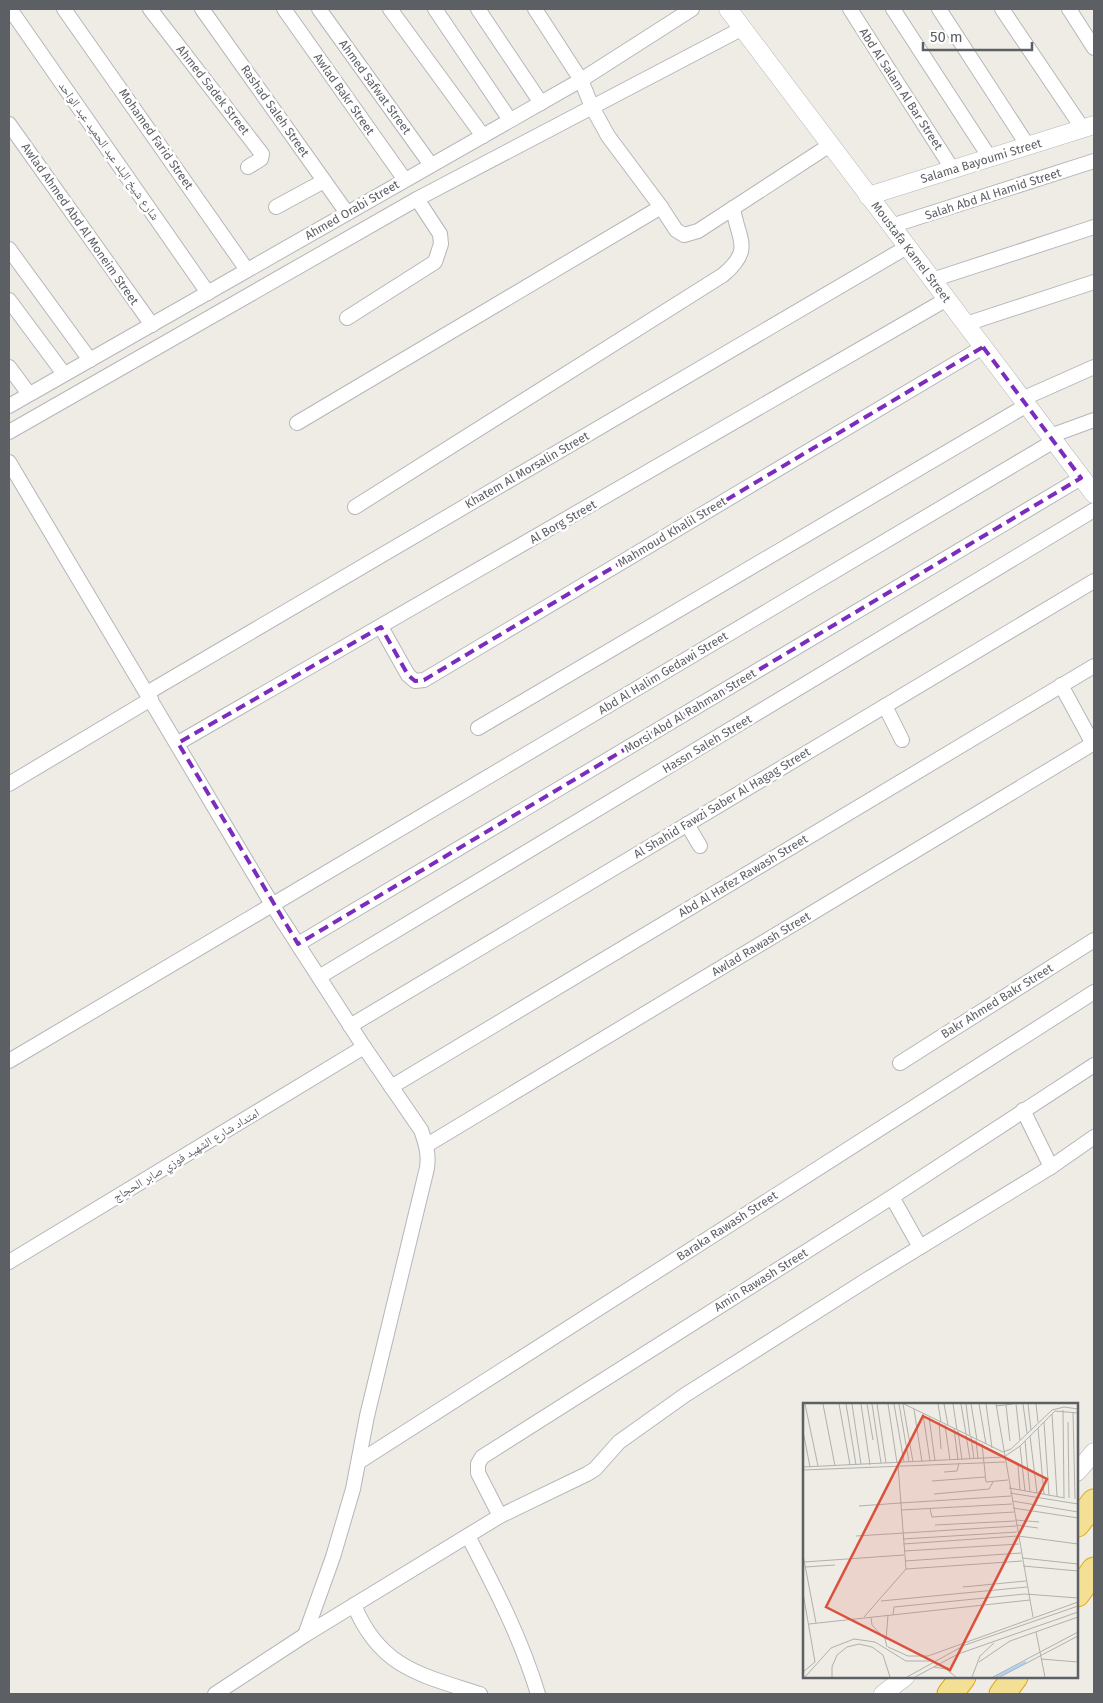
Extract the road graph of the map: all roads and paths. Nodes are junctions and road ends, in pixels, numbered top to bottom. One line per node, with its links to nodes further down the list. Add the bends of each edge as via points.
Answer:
1 (10, 9): 49 (street, شارع شيخ البلد عبد الحميد عبد الواحد)
2 (64, 9): 46 (street, Mohamed Farid Street)
3 (150, 9): 32 (street, Ahmed Sadek Street, via 262,154 261,159)
4 (202, 9): 35 (street, Rashad Saleh Street)
5 (284, 9): 34 (street, Awlad Bakr Street)
6 (319, 9): 31 (street, Ahmed Safwat Street)
7 (390, 9): 26 (street)
8 (435, 9): 23 (street)
9 (478, 9): 21 (street)
10 (535, 9): 20 (street)
11 (692, 9): 20 (street, Ahmed Orabi Street)
12 (728, 9): 18 (street, Moustafa Kamel Street)
13 (850, 9): 33 (street, Abd Al Salam Al Bar Street)
14 (893, 9): 29 (street)
15 (939, 9): 28 (street)
16 (1002, 9): 25 (street)
17 (1069, 9): 19 (street)
18 (743, 28): 22 (street); 27 (street, Moustafa Kamel Street)
19 (1094, 48)
20 (581, 80): 21 (street, Ahmed Orabi Street); 22 (street)
21 (541, 103): 23 (street, Ahmed Orabi Street)
22 (592, 107): 37 (street); 39 (street, via 608,136)
23 (510, 120): 26 (street, Ahmed Orabi Street)
24 (9, 124): 53 (street, Awlad Ahmed Abd Al Moneim Street)
25 (1088, 127): 28 (street, Salama Bayoumi Street)
26 (483, 136): 31 (street, Ahmed Orabi Street)
27 (830, 145): 36 (street, Moustafa Kamel Street); 40 (street)
28 (1028, 146): 29 (street, Salama Bayoumi Street)
29 (990, 158): 33 (street, Salama Bayoumi Street)
30 (1094, 161): 42 (street, Salah Abd Al Hamid Street)
31 (431, 165): 34 (street, Ahmed Orabi Street)
32 (248, 167)
33 (953, 170): 36 (street, Salama Bayoumi Street)
34 (405, 180): 41 (street, Ahmed Orabi Street)
35 (324, 181): 38 (street); 41 (street, Rashad Saleh Street)
36 (868, 196): 42 (street, Moustafa Kamel Street)
37 (417, 199): 52 (street, via 440,234 441,244 434,262); 65 (street)
38 (276, 207)
39 (661, 207): 40 (street, via 676,230 684,235 698,231); 64 (street)
40 (733, 208): 70 (street, via 743,249 734,266 723,275)
41 (347, 213): 46 (street, Ahmed Orabi Street)
42 (891, 226): 44 (street, Moustafa Kamel Street)
43 (1094, 227): 47 (street)
44 (907, 247): 47 (street, Moustafa Kamel Street); 76 (street, Khatem Al Morsalin Street)
45 (9, 249): 56 (street)
46 (247, 270): 49 (street, Ahmed Orabi Street)
47 (932, 280): 50 (street, Moustafa Kamel Street)
48 (1094, 282): 54 (street)
49 (208, 293): 53 (street, Ahmed Orabi Street)
50 (946, 299): 54 (street, Moustafa Kamel Street); 73 (street, Al Borg Street)
51 (9, 300): 59 (street)
52 (347, 318)
53 (152, 324): 56 (street, Ahmed Orabi Street)
54 (966, 324): 55 (street, Moustafa Kamel Street)
55 (983, 347): 61 (street, Moustafa Kamel Street); 73 (street, Mahmoud Khalil Street, via 424,680 415,681 408,675)
56 (90, 360): 59 (street, Ahmed Orabi Street)
57 (9, 367): 60 (street)
58 (1094, 367): 61 (street)
59 (64, 374): 60 (street, Ahmed Orabi Street)
60 (29, 394): 62 (street, Ahmed Orabi Street)
61 (1024, 402): 66 (street, Moustafa Kamel Street); 78 (street)
62 (9, 406)
63 (1094, 420): 66 (street, Abd Al Halim Gedawi Street)
64 (297, 423)
65 (9, 432)
66 (1052, 438): 68 (street, Moustafa Kamel Street); 85 (street, Abd Al Halim Gedawi Street)
67 (9, 462): 76 (street)
68 (1081, 478): 69 (street, Moustafa Kamel Street); 87 (street, Morsi Abd Al Rahman Street)
69 (1094, 494)
70 (355, 508)
71 (1094, 510): 88 (street, Hassn Saleh Street)
72 (1094, 581): 77 (street, Al Shahid Fawzi Saber Al Hagag Street)
73 (381, 627): 80 (street, Al Borg Street)
74 (1094, 666): 75 (street, Abd Al Hafez Rawash Street)
75 (1061, 685): 81 (street); 95 (street, Abd Al Hafez Rawash Street)
76 (149, 696): 80 (street); 82 (street, Khatem Al Morsalin Street)
77 (885, 706): 79 (street); 83 (street, Al Shahid Fawzi Saber Al Hagag Street)
78 (478, 728)
79 (902, 740)
80 (178, 743): 85 (street)
81 (1094, 743): 98 (street, Awlad Rawash Street)
82 (9, 784)
83 (687, 824): 84 (street); 90 (street, Al Shahid Fawzi Saber Al Hagag Street)
84 (700, 846)
85 (273, 906): 87 (street); 92 (street, Abd Al Halim Gedawi Street)
86 (1094, 940): 93 (street, Bakr Ahmed Bakr Street)
87 (298, 944): 88 (street)
88 (319, 977): 90 (street)
89 (1094, 992): 104 (street, Baraka Rawash Street)
90 (350, 1026): 91 (street)
91 (364, 1048): 95 (street); 102 (street, امتداد شارع الشهيد فوزي صابر الحجاج)
92 (9, 1061)
93 (900, 1063)
94 (1094, 1064): 96 (street, Amin Rawash Street)
95 (391, 1087): 98 (street, via 421,1130)
96 (1023, 1110): 99 (street); 100 (street, Amin Rawash Street)
97 (1094, 1137): 99 (street)
98 (427, 1145): 104 (street, via 427,1168 367,1416)
99 (1052, 1166): 101 (street)
100 (892, 1197): 101 (street); 107 (street, Amin Rawash Street, via 482,1457 478,1473)
101 (920, 1247): 107 (street, via 685,1395 619,1442 595,1469)
102 (9, 1262)
103 (1094, 1452): 105 (street)
104 (360, 1461): 113 (street, via 333,1558)
105 (1078, 1471)
106 (1094, 1502): 108 (highway)
107 (500, 1516): 109 (street)
108 (1078, 1523)
109 (468, 1536): 112 (street); 119 (street, via 508,1612)
110 (1094, 1570): 111 (highway)
111 (1078, 1593)
112 (354, 1605): 113 (street); 118 (street, via 360,1620 379,1647 405,1668)
113 (305, 1635): 117 (street)
114 (904, 1678): 120 (street)
115 (962, 1678): 121 (highway)
116 (1014, 1678): 122 (highway)
117 (215, 1694)
118 (480, 1694)
119 (538, 1694)
120 (883, 1694)
121 (950, 1694)
122 (1002, 1694)

